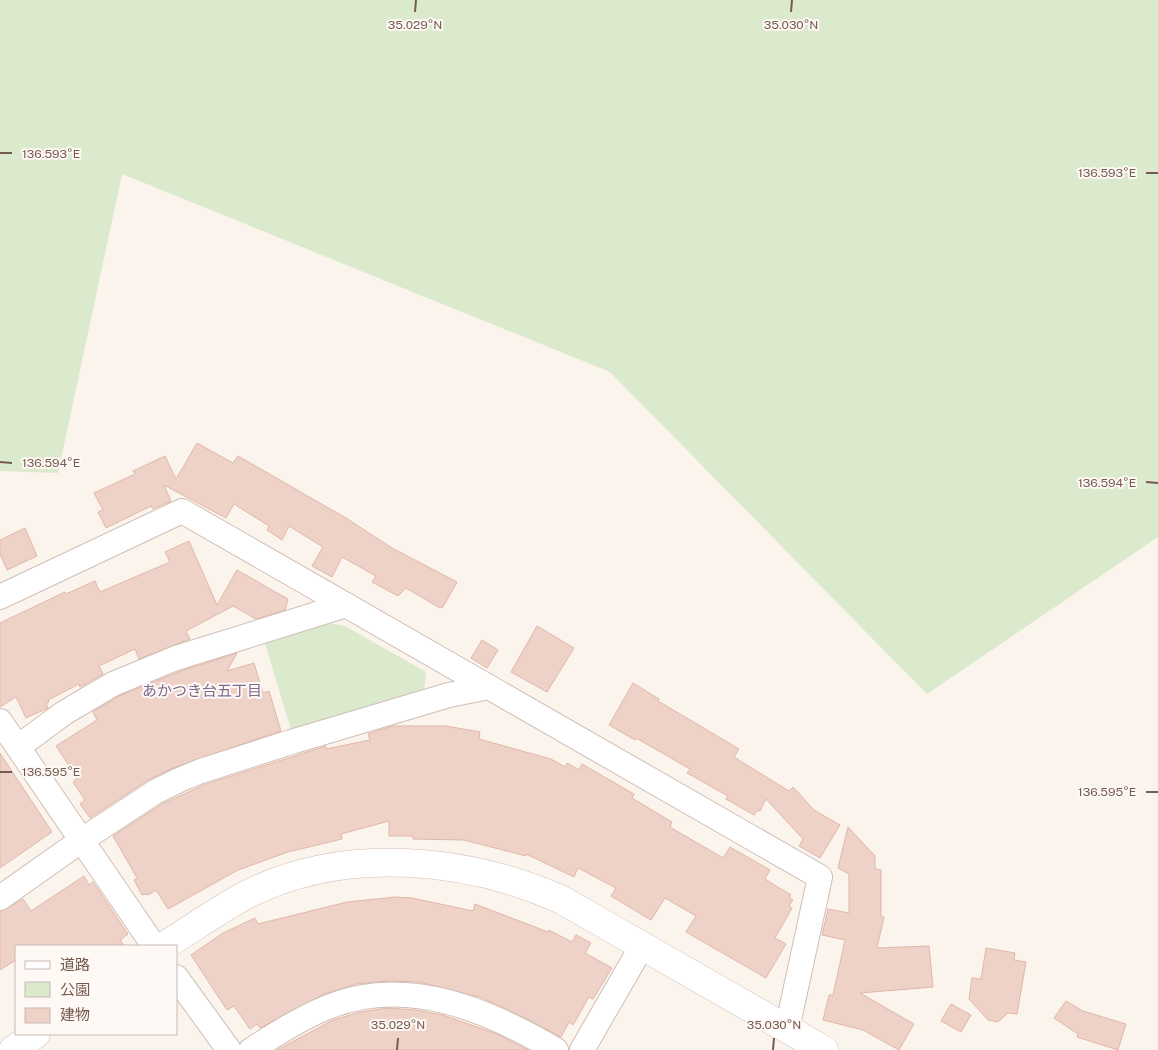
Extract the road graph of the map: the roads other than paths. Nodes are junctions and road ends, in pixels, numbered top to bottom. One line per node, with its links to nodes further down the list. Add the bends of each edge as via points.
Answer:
1 (0, 597): 2 (street, via 182,511)
2 (346, 605): 3 (street); 5 (street, via 176,658 114,684 64,713)
3 (489, 687): 6 (street, via 449,695 201,770 155,792); 12 (street, via 820,877)
4 (0, 721): 5 (street)
5 (18, 747): 6 (street)
6 (82, 840): 7 (street); 8 (street)
7 (0, 898)
8 (153, 945)
9 (166, 945): 10 (street, via 248,894 272,884 333,868 412,864 472,870 534,887)
10 (642, 946): 12 (street); 18 (street)
11 (178, 980): 15 (street)
12 (787, 1029): 19 (street)
13 (35, 1035): 14 (street)
14 (13, 1050)
15 (229, 1050)
16 (251, 1050): 17 (street, via 329,1007 375,996 417,997 462,1004 515,1026)
17 (556, 1050)
18 (582, 1050)
19 (824, 1050)

